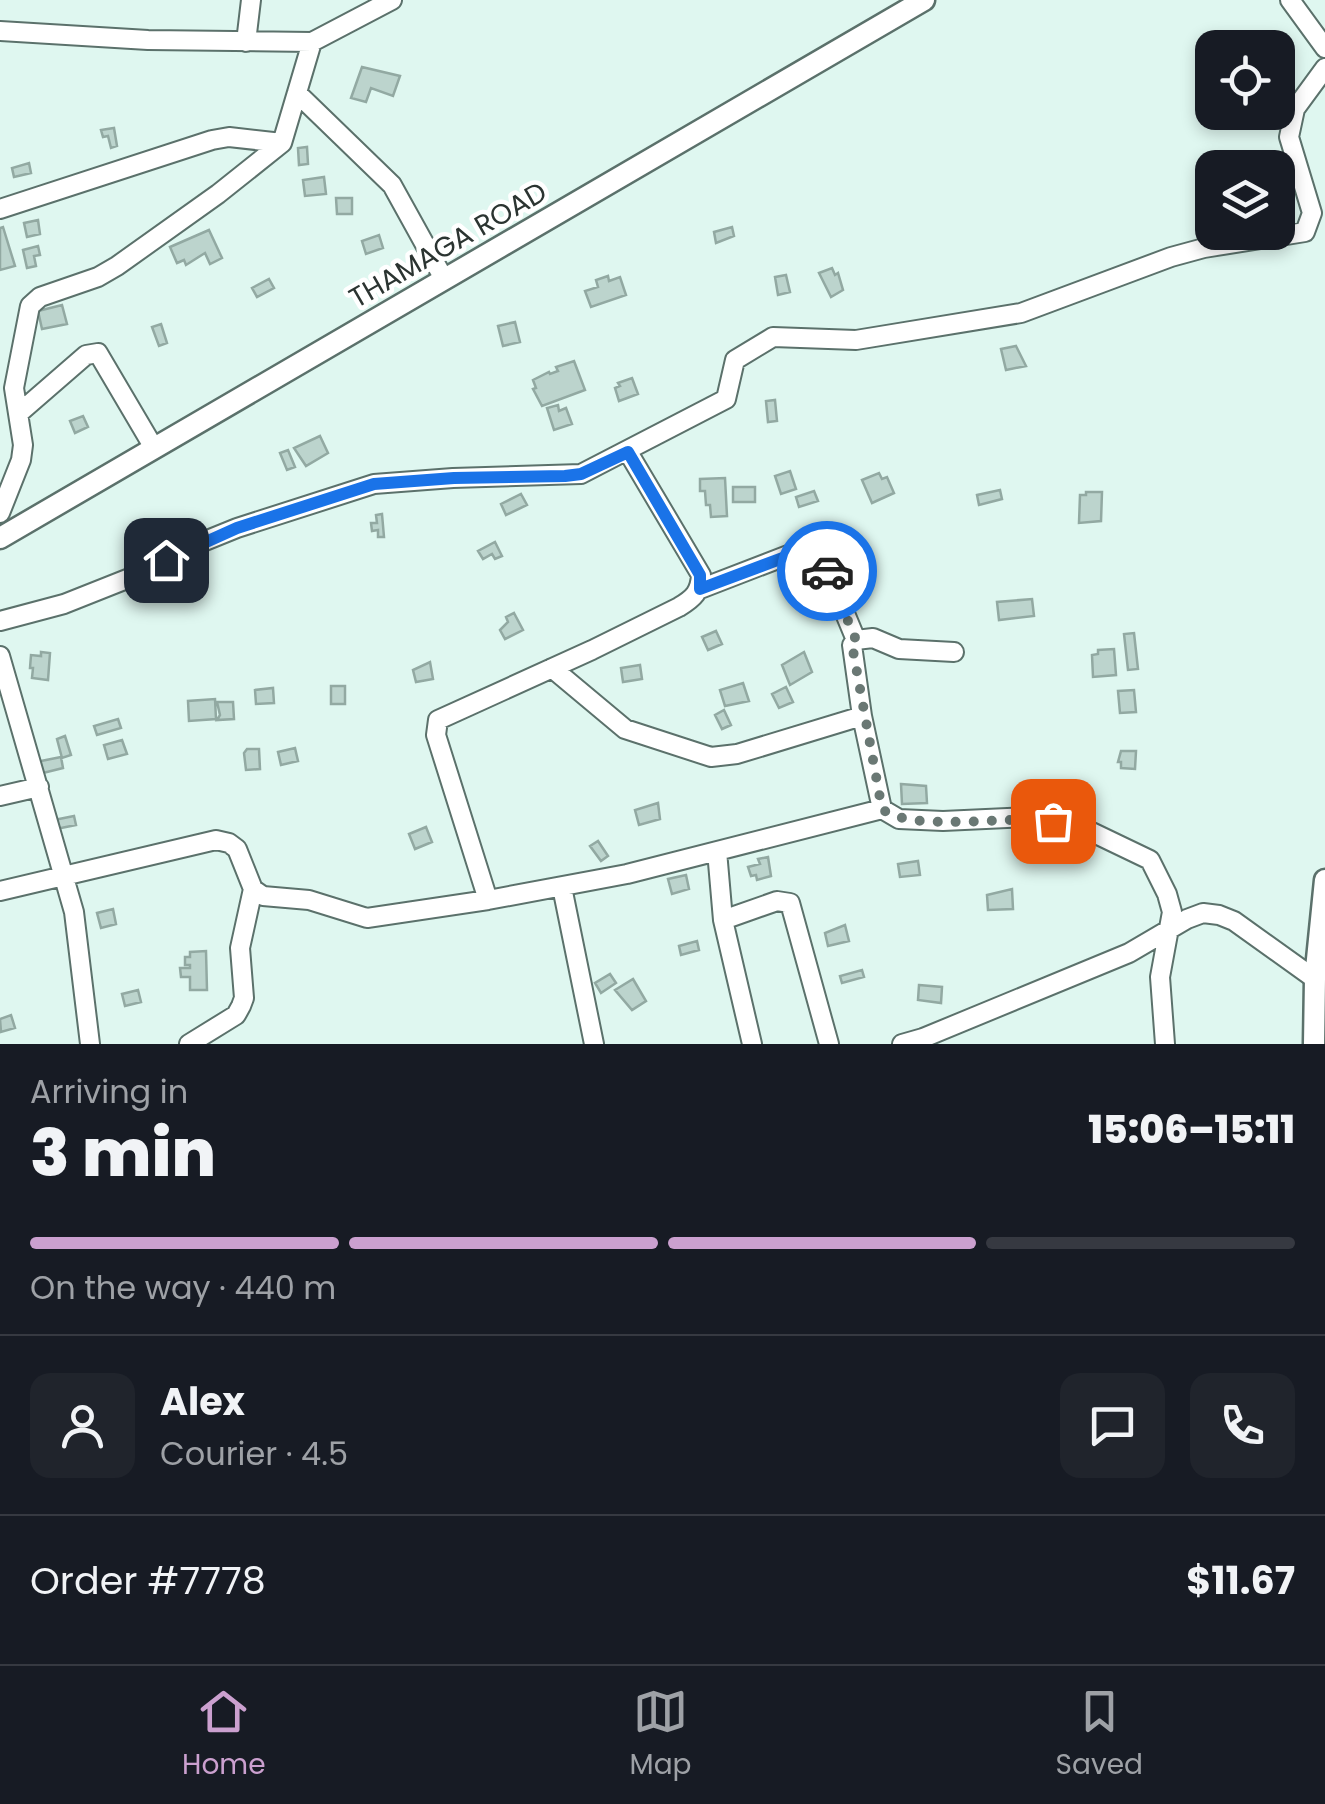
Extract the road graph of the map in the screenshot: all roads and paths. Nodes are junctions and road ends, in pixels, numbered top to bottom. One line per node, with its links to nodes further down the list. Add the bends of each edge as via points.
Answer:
1 (251, 0): 8 (street)
2 (361, 0): 6 (street)
3 (392, 0): 6 (street)
4 (924, 0): 15 (main road, THAMAGA ROAD)
5 (1290, 0): 10 (street)
6 (336, 28): 9 (street)
7 (0, 31): 8 (street)
8 (246, 42): 9 (street)
9 (312, 42): 12 (street)
10 (1325, 48)
11 (1325, 68): 19 (street, via 1294,109 1289,137 1312,213 1305,232 1172,257 1020,313 856,340 772,337 736,360 726,399)
12 (296, 93): 13 (street); 15 (street, via 392,186)
13 (282, 143): 14 (street, via 212,140); 16 (street, via 117,266 40,296 25,320)
14 (0, 209)
15 (444, 279): 18 (main road, THAMAGA ROAD)
16 (7, 390): 17 (street)
17 (18, 414): 18 (street, via 98,353); 20 (street, via 21,460)
18 (154, 448): 21 (main road, THAMAGA ROAD)
19 (628, 452): 22 (street, via 700,575); 23 (street, via 581,474 374,484 237,528 81,597)
20 (0, 513)
21 (0, 538)
22 (700, 589): 24 (street, via 812,550 822,558); 27 (street, via 679,607)
23 (0, 621)
24 (856, 640): 25 (street); 29 (street)
25 (954, 652)
26 (0, 656): 28 (street)
27 (552, 668): 29 (street, via 624,730 712,757); 39 (street, via 438,720 436,736)
28 (7, 707): 30 (street)
29 (862, 716): 32 (street)
30 (39, 787): 31 (street); 34 (street)
31 (0, 796)
32 (882, 809): 33 (street); 41 (street, via 899,818 1075,824 1150,860 1168,894)
33 (717, 851): 36 (street); 40 (street)
34 (65, 876): 37 (street, via 216,840 237,849); 38 (street); 43 (street)
35 (1325, 880): 42 (main road)
36 (562, 887): 39 (street); 45 (street)
37 (253, 890): 39 (street, via 367,918); 44 (street, via 240,948 241,1006)
38 (0, 891)
39 (488, 900)
40 (723, 920): 46 (street); 47 (street, via 777,901 790,903)
41 (1170, 928): 42 (street, via 1220,914); 48 (street, via 1128,953); 49 (street, via 1160,977)
42 (1315, 979): 50 (main road)
43 (90, 1044)
44 (189, 1044)
45 (594, 1044)
46 (752, 1044)
47 (830, 1044)
48 (902, 1044)
49 (1165, 1044)
50 (1314, 1044)

